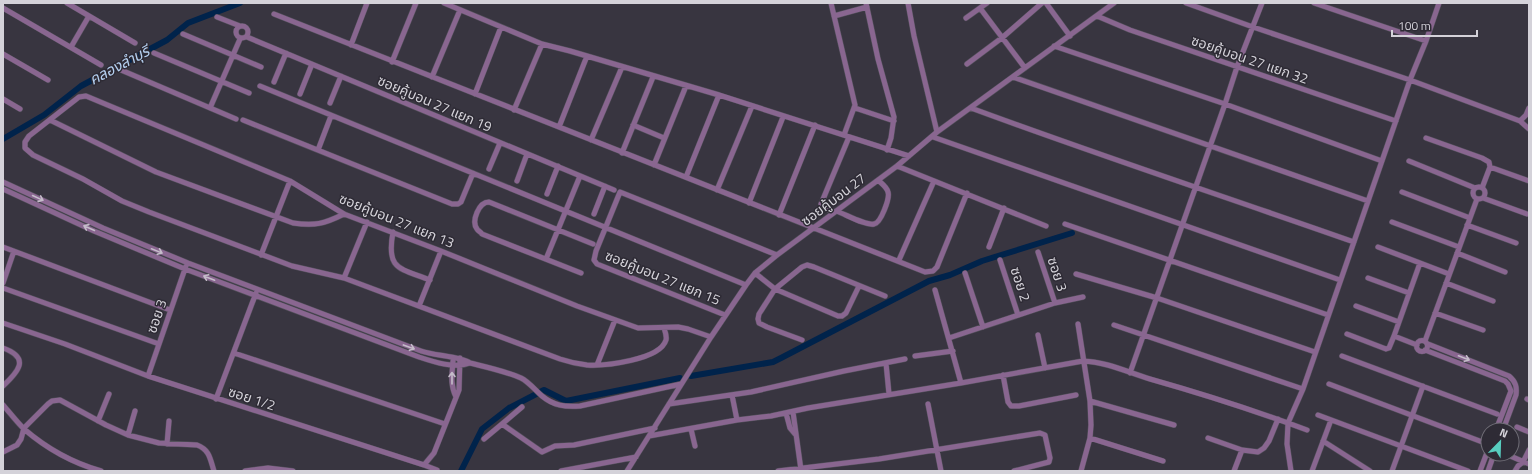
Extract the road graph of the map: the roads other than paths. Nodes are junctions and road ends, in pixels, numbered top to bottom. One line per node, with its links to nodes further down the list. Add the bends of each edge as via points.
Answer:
1 (67, 3): 20 (street)
2 (367, 3): 36 (street)
3 (416, 3): 44 (street)
4 (444, 3): 18 (street)
5 (831, 3): 21 (street)
6 (908, 3): 89 (street)
7 (987, 3): 17 (street)
8 (1042, 3): 31 (street)
9 (1046, 3): 29 (street)
10 (1114, 3): 22 (street, ซอยคู้บอน 27)
11 (1186, 3): 27 (street)
12 (1262, 3): 27 (street)
13 (1314, 3): 33 (street)
14 (1439, 3): 33 (street)
15 (866, 5): 21 (street); 82 (street)
16 (3, 8): 38 (street)
17 (980, 8): 24 (street); 31 (street)
18 (460, 10): 26 (street); 56 (street)
19 (274, 14): 36 (street)
20 (89, 16): 34 (street); 38 (street)
21 (834, 16): 72 (street)
22 (1097, 16): 29 (street, ซอยคู้บอน 27); 50 (street, ซอยคู้บอน 27 แยก 32)
23 (217, 17): 25 (street)
24 (966, 18)
25 (240, 26): 30 (street, via 248,29); 32 (street, via 236,33)
26 (501, 27): 35 (street); 65 (street)
27 (1253, 27): 50 (street); 58 (street)
28 (183, 34): 42 (street)
29 (1070, 36): 37 (street, ซอยคู้บอน 27)
30 (247, 37): 32 (street); 40 (street, ซอยคู้บอน 27 แยก 19)
31 (1003, 37): 46 (street); 51 (street)
32 (240, 39): 42 (street)
33 (1426, 41): 58 (street)
34 (134, 43)
35 (542, 44): 43 (street); 76 (street)
36 (351, 45): 44 (street)
37 (1054, 46): 51 (street, ซอยคู้บอน 27); 69 (street)
38 (72, 47): 47 (street)
39 (154, 53): 59 (street)
40 (286, 53): 45 (street, ซอยคู้บอน 27 แยก 19); 60 (street)
41 (3, 54): 57 (street)
42 (233, 55): 48 (street); 59 (street)
43 (587, 56): 49 (street); 87 (street)
44 (392, 62): 56 (street)
45 (312, 64): 53 (street, ซอยคู้บอน 27 แยก 19); 64 (street)
46 (966, 64)
47 (101, 65)
48 (261, 67)
49 (622, 67): 54 (street); 94 (street)
50 (1237, 67): 69 (street); 83 (street, ซอยคู้บอน 27 แยก 32)
51 (1025, 68): 55 (street, ซอยคู้บอน 27)
52 (121, 70): 71 (street)
53 (341, 76): 68 (street); 95 (street, ซอยคู้บอน 27 แยก 19)
54 (653, 77): 62 (street); 85 (street)
55 (1012, 77): 73 (street, ซอยคู้บอน 27); 96 (street)
56 (432, 78): 65 (street)
57 (48, 80)
58 (1410, 80): 83 (street); 84 (street)
59 (221, 82): 63 (street); 71 (street)
60 (274, 82)
61 (260, 86): 77 (street)
62 (686, 86): 66 (street); 92 (street)
63 (249, 94)
64 (300, 94)
65 (474, 94): 76 (street)
66 (718, 95): 70 (street); 111 (street)
67 (3, 99): 75 (street)
68 (330, 103)
69 (1225, 104): 96 (street); 102 (street)
70 (752, 106): 78 (street); 124 (street)
71 (210, 108): 79 (street)
72 (855, 108): 82 (street); 90 (street)
73 (972, 108): 89 (street, ซอยคู้บอน 27); 119 (street)
74 (1529, 108): 84 (street)
75 (20, 109)
76 (514, 110): 87 (street)
77 (331, 116): 97 (street); 109 (street)
78 (783, 117): 86 (street); 131 (street)
79 (236, 119)
80 (50, 120): 113 (street, ซอยคู้บอน 27 แยก 13, via 82,95 86,96); 139 (street, via 156,172); 162 (street, via 25,142 25,148 33,155 122,201)
81 (243, 120): 97 (street)
82 (894, 120): 98 (street)
83 (1396, 121): 102 (street)
84 (1520, 121): 88 (street)
85 (633, 125): 92 (street); 99 (street)
86 (814, 125): 90 (street); 138 (street)
87 (559, 127): 94 (street)
88 (1529, 128)
89 (937, 132): 91 (street, ซอยคู้บอน 27)
90 (847, 136): 98 (street); 134 (street, via 821,204 823,208)
91 (933, 137): 101 (street, ซอยคู้บอน 27); 144 (street)
92 (664, 138): 104 (street)
93 (1426, 138): 107 (street, via 1482,158 1489,162)
94 (591, 140): 99 (street)
95 (500, 143): 100 (street, ซอยคู้บอน 27 แยก 19); 108 (street)
96 (1210, 145): 119 (street); 130 (street)
97 (318, 150): 109 (street, via 452,204 461,202)
98 (887, 150): 101 (street)
99 (622, 153): 104 (street)
100 (527, 154): 105 (street, ซอยคู้บอน 27 แยก 19); 114 (street)
101 (908, 156): 106 (street, ซอยคู้บอน 27)
102 (1382, 161): 130 (street)
103 (1410, 161): 120 (street)
104 (654, 165): 111 (street)
105 (558, 166): 110 (street, ซอยคู้บอน 27 แยก 19); 127 (street)
106 (897, 166): 112 (street, ซอยคู้บอน 27); 115 (street)
107 (1490, 167): 116 (street); 121 (street)
108 (489, 170)
109 (474, 173): 133 (street)
110 (580, 176): 118 (street, ซอยคู้บอน 27 แยก 19); 133 (street)
111 (686, 177): 124 (street)
112 (878, 180): 134 (street, ซอยคู้บอน 27); 134 (street, via 888,194 878,222 873,225 867,224)
113 (290, 181): 135 (street, ซอยคู้บอน 27 แยก 13); 139 (street)
114 (517, 181)
115 (934, 181): 126 (street); 165 (street)
116 (1529, 181)
117 (3, 182): 168 (street, one-way to 168, via 103,228)
118 (605, 186): 123 (street, ซอยคู้บอน 27 แยก 19); 136 (street)
119 (1196, 186): 144 (street); 151 (street)
120 (1475, 188): 121 (street); 129 (street, via 1473,194)
121 (1482, 188): 128 (street, via 1485,191)
122 (3, 189): 170 (street, one-way to 122)
123 (614, 190)
124 (717, 190): 131 (street)
125 (1402, 192): 140 (street)
126 (966, 193): 132 (street); 165 (street, via 937,267 933,271 925,272)
127 (547, 194)
128 (1483, 198): 129 (street); 137 (street)
129 (1477, 199): 140 (street)
130 (1368, 201): 151 (street)
131 (749, 203): 138 (street)
132 (1004, 208): 145 (street); 155 (street)
133 (565, 211): 147 (street); 149 (street)
134 (835, 211): 148 (street, ซอยคู้บอน 27)
135 (344, 214): 139 (street, via 317,225 293,223); 141 (street, ซอยคู้บอน 27 แยก 13)
136 (594, 214)
137 (1527, 214)
138 (779, 215): 148 (street)
139 (276, 218): 162 (street)
140 (1470, 218): 146 (street)
141 (367, 222): 150 (street, ซอยคู้บอน 27 แยก 13); 177 (street)
142 (1392, 222): 157 (street)
143 (1064, 224): 167 (street)
144 (1183, 224): 167 (street); 180 (street)
145 (1046, 226)
146 (1467, 226): 152 (street); 157 (street)
147 (606, 227): 163 (street, ซอยคู้บอน 27 แยก 15, via 620,192); 183 (street); 199 (street, ซอยคู้บอน 27 แยก 15, via 594,256 596,264)
148 (814, 227): 163 (street, ซอยคู้บอน 27); 165 (street)
149 (558, 230): 153 (street); 164 (street); 164 (street, via 489,202 481,204 476,216 475,224 482,234)
150 (393, 232): 159 (street, ซอยคู้บอน 27 แยก 13); 179 (street, via 390,247 393,262 402,269)
151 (1354, 242): 180 (street)
152 (1516, 243)
153 (593, 244)
154 (3, 247): 158 (street)
155 (989, 247)
156 (1378, 247): 169 (street)
157 (1459, 247): 161 (street)
158 (14, 251): 181 (street); 197 (street)
159 (441, 251): 179 (street); 202 (street, ซอยคู้บอน 27 แยก 13)
160 (1038, 252): 194 (street, ซอย 3)
161 (1457, 254): 171 (street); 176 (street)
162 (261, 255): 177 (street, via 306,270)
163 (777, 255): 173 (street, ซอยคู้บอน 27)
164 (546, 259): 172 (street)
165 (899, 260)
166 (1000, 260): 200 (street, ซอย 2)
167 (1170, 261): 192 (street); 201 (street)
168 (188, 263): 170 (street, ซอย 3); 188 (street)
169 (1420, 263): 176 (street); 189 (street)
170 (185, 269): 188 (street, one-way to 170); 197 (street, ซอย 3)
171 (1505, 272)
172 (581, 273)
173 (756, 273): 183 (street, ซอยคู้บอน 27); 186 (street)
174 (965, 273): 207 (street)
175 (1076, 274): 192 (street)
176 (1449, 274): 182 (street)
177 (344, 278): 195 (street)
178 (1368, 278): 189 (street)
179 (430, 280): 195 (street)
180 (1340, 280): 201 (street)
181 (3, 283)
182 (1446, 283): 193 (street); 198 (street)
183 (746, 285): 199 (street, ซอยคู้บอน 27)
184 (859, 286): 186 (street, via 807,265); 186 (street, via 846,313 842,316); 190 (street)
185 (3, 288): 218 (street)
186 (775, 289): 216 (street, via 759,314 759,323)
187 (935, 290): 215 (street)
188 (256, 293): 224 (street); 227 (street, one-way to 227, via 421,351); 233 (street, via 424,358)
189 (1409, 293): 203 (street)
190 (884, 296)
191 (1083, 297): 194 (street)
192 (1156, 298): 212 (street); 223 (street)
193 (1493, 301)
194 (1055, 303): 200 (street)
195 (420, 306): 235 (street, via 560,359)
196 (1356, 306): 203 (street)
197 (170, 310): 218 (street, ซอย 3)
198 (1435, 313): 209 (street); 217 (street)
199 (725, 315): 214 (street, ซอยคู้บอน 27)
200 (1018, 315): 207 (street)
201 (1328, 315): 223 (street)
202 (615, 320): 208 (street, ซอยคู้บอน 27 แยก 13, via 638,328); 235 (street)
203 (1399, 322): 213 (street)
204 (3, 323): 241 (street, ซอย 1/2)
205 (1078, 324): 230 (street)
206 (1114, 326): 212 (street)
207 (983, 327): 215 (street)
208 (664, 328): 214 (street, ซอยคู้บอน 27 แยก 13, via 678,327); 235 (street, via 666,340 654,353 613,364)
209 (1483, 330)
210 (1347, 334): 213 (street, via 1386,349 1389,348)
211 (1038, 335): 236 (street)
212 (1143, 336): 238 (street); 247 (street)
213 (1394, 336): 219 (street)
214 (711, 337): 243 (street, ซอยคู้บอน 27)
215 (948, 338): 222 (street)
216 (802, 340)
217 (1426, 343): 219 (street, via 1420,341); 221 (street); 237 (street, one-way to 237)
218 (159, 344): 241 (street, ซอย 3)
219 (1417, 345): 221 (street, via 1419,350)
220 (3, 348): 245 (street, via 10,350 20,360 14,375)
221 (1425, 350): 239 (street)
222 (952, 351): 225 (street); 242 (street)
223 (1315, 352): 247 (street)
224 (234, 353): 253 (street); 273 (street)
225 (915, 356)
226 (1342, 356): 246 (street)
227 (453, 358): 228 (street); 233 (street)
228 (460, 358): 231 (street); 234 (street)
229 (905, 359): 232 (street)
230 (1083, 361): 236 (street); 238 (street, via 1099,362); 254 (street)
231 (473, 363): 234 (street); 243 (street, via 521,378 543,397 564,407)
232 (886, 363): 249 (street); 250 (street)
233 (452, 364): 234 (street); 252 (street, one-way to 233, via 452,382)
234 (460, 365): 252 (street, via 459,390)
235 (598, 365)
236 (1045, 368): 240 (street)
237 (1490, 368): 239 (street); 271 (street, via 1509,376 1516,383 1516,395)
238 (1130, 373): 265 (street)
239 (1487, 374): 270 (street, via 1505,381 1510,387 1511,391)
240 (1004, 375): 242 (street); 251 (street, via 1008,402 1011,406)
241 (148, 376): 253 (street, ซอย 1/2)
242 (961, 383): 249 (street)
243 (682, 384): 255 (street, ซอยคู้บอน 27)
244 (1329, 384): 264 (street)
245 (3, 386)
246 (1423, 386): 262 (street); 264 (street)
247 (1303, 390): 272 (street)
248 (109, 394): 268 (street)
249 (889, 394): 260 (street)
250 (732, 395): 255 (street); 266 (street)
251 (1076, 395)
252 (456, 397): 273 (street)
253 (216, 399): 298 (street, ซอย 1/2)
254 (1090, 401): 275 (street); 284 (street)
255 (669, 404): 277 (street, ซอยคู้บอน 27)
256 (928, 404): 291 (street)
257 (3, 405): 276 (street)
258 (522, 407): 274 (street)
259 (135, 411): 280 (street)
260 (793, 412): 261 (street); 281 (street)
261 (786, 413): 266 (street); 281 (street, via 790,428)
262 (1497, 414)
263 (1318, 415): 267 (street)
264 (1413, 416): 287 (street); 290 (street)
265 (1278, 419): 272 (street); 292 (street, via 1269,441 1262,450)
266 (737, 420): 278 (street)
267 (1331, 420): 286 (street); 290 (street)
268 (98, 421): 276 (street, via 56,400 48,404); 280 (street)
269 (169, 421): 288 (street)
270 (1499, 422)
271 (1506, 422)
272 (1288, 423): 279 (street); 313 (street, via 1287,444)
273 (445, 424): 298 (street, via 434,453)
274 (502, 424): 277 (street, via 542,452 555,446 574,445); 283 (street)
275 (1174, 425)
276 (24, 428): 294 (street, via 17,445); 302 (street, via 60,455)
277 (654, 428): 282 (street, ซอยคู้บอน 27)
278 (691, 429): 282 (street); 289 (street)
279 (1307, 430)
280 (128, 434): 288 (street)
281 (795, 434): 301 (street)
282 (649, 436): 295 (street, ซอยคู้บอน 27)
283 (484, 438)
284 (1090, 438): 296 (street); 311 (street)
285 (1208, 438): 292 (street)
286 (1323, 441): 314 (street); 315 (street)
287 (1480, 441)
288 (167, 444): 303 (street, via 197,445 206,449)
289 (695, 446)
290 (1401, 446): 316 (street); 317 (street)
291 (937, 450): 301 (street); 309 (street); 310 (street, via 1040,433 1045,435 1049,462)
292 (1242, 450): 312 (street)
293 (1529, 450): 297 (street)
294 (3, 452)
295 (636, 457): 306 (street); 307 (street, ซอยคู้บอน 27)
296 (1163, 461)
297 (1526, 463): 318 (street, via 1518,466)
298 (424, 465): 300 (street, ซอย 1/2)
299 (280, 470): 304 (street, via 260,468); 305 (street)
300 (438, 470)
301 (800, 470): 308 (street)
302 (101, 471)
303 (214, 471)
304 (245, 471)
305 (293, 471)
306 (561, 471)
307 (627, 471)
308 (778, 471)
309 (941, 471)
310 (1014, 471)
311 (1081, 471)
312 (1234, 471)
313 (1291, 471)
314 (1312, 471)
315 (1370, 471)
316 (1392, 471)
317 (1468, 471)
318 (1515, 471)

